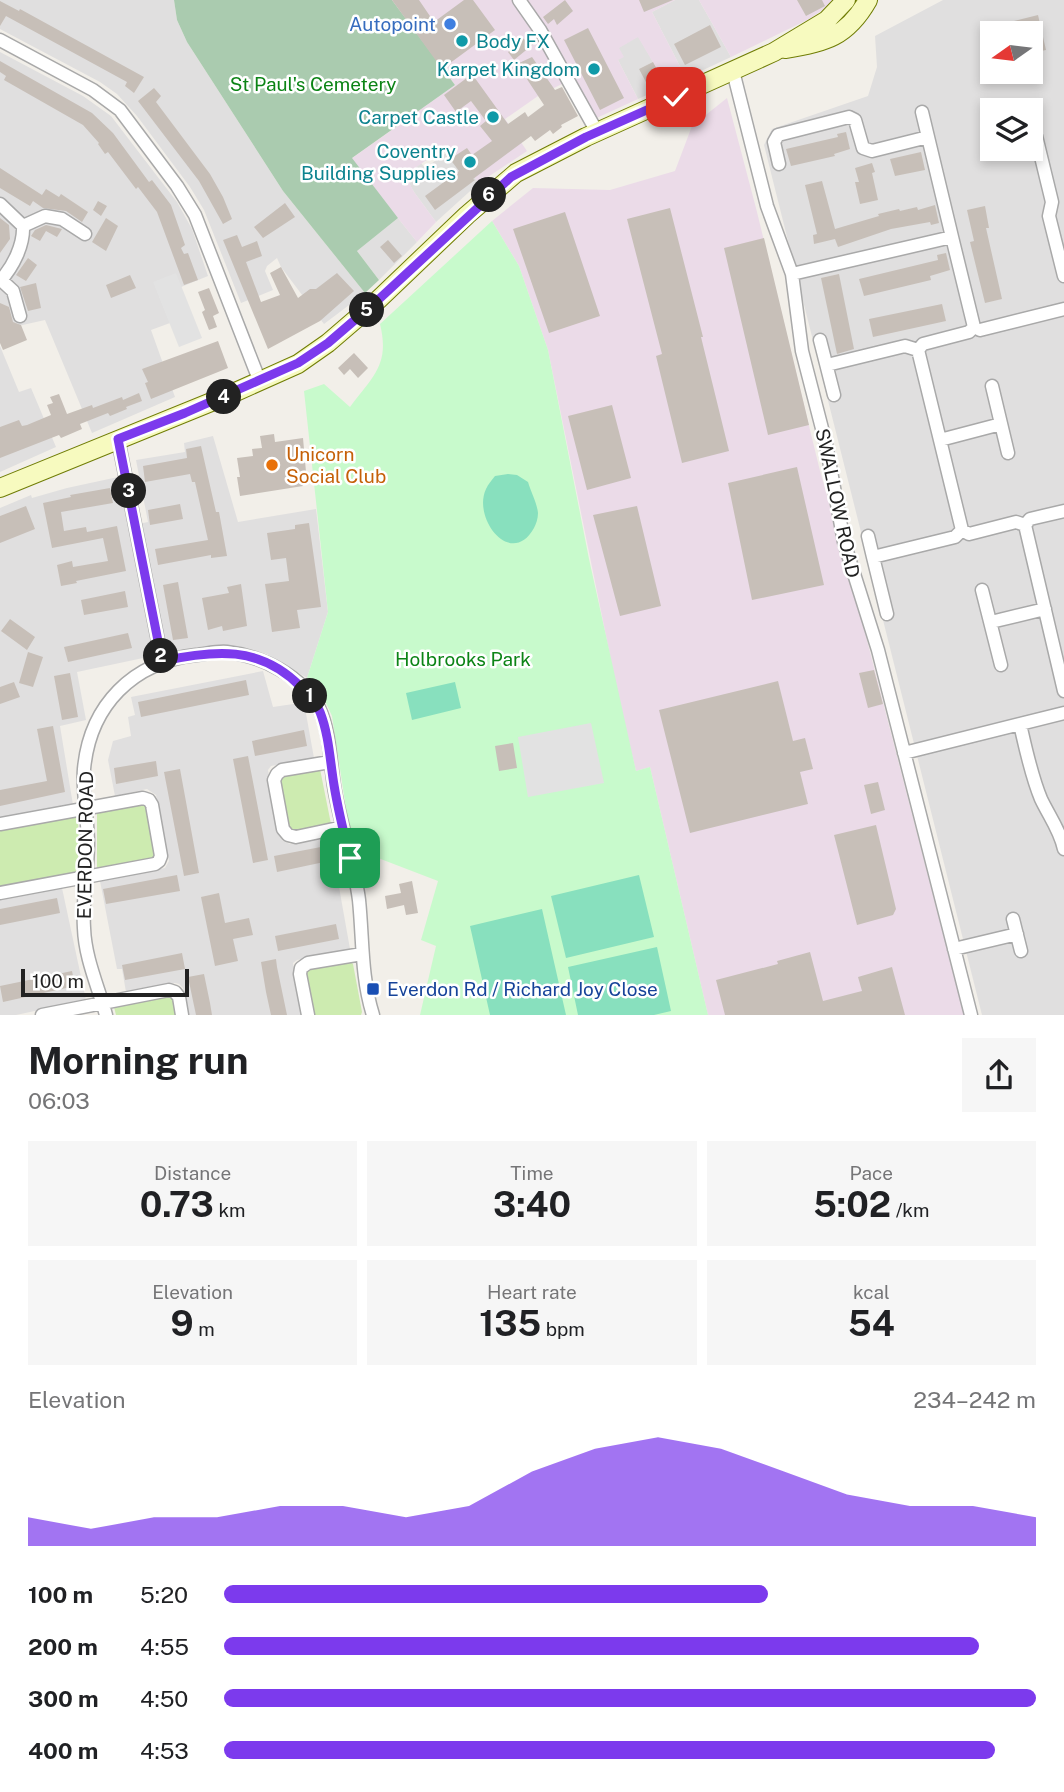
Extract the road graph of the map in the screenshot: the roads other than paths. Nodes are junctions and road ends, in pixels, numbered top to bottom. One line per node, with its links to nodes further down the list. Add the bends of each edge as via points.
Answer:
1 (519, 0): 8 (street)
2 (846, 0): 5 (street, via 827,20)
3 (868, 0): 5 (street, via 844,32 807,46)
4 (0, 40): 27 (street, via 93,90 120,110 194,215)
5 (779, 49): 6 (street)
6 (733, 71): 8 (street); 18 (street, SWALLOW ROAD, via 767,206)
7 (922, 112): 9 (street)
8 (597, 132): 27 (street, via 505,181 328,343)
9 (928, 137): 11 (street, via 872,151 863,148 855,120 849,117 778,135 774,142); 17 (street)
10 (1042, 161): 13 (street)
11 (779, 164)
12 (1064, 186): 13 (street)
13 (1049, 189): 19 (street, via 1049,216)
14 (0, 204): 15 (street)
15 (23, 226): 16 (street, via 45,216 62,219); 20 (street, via 23,239)
16 (85, 234)
17 (952, 237): 18 (street); 23 (street)
18 (792, 274): 49 (street, SWALLOW ROAD, via 802,351 829,456 844,542)
19 (1064, 276)
20 (1, 280): 22 (street, via 13,291)
21 (1064, 309): 23 (street, via 980,330)
22 (20, 316)
23 (974, 327): 25 (street, via 923,344)
24 (820, 340): 26 (street)
25 (918, 350): 26 (street, via 905,346); 32 (street)
26 (827, 365): 29 (street)
27 (260, 382): 31 (street)
28 (992, 386): 30 (street)
29 (834, 395)
30 (1001, 424): 32 (street); 33 (street)
31 (118, 439): 34 (street); 44 (street)
32 (940, 440): 37 (street)
33 (1008, 453)
34 (0, 488)
35 (1064, 511): 36 (street, via 1030,519)
36 (1025, 525): 37 (street, via 1016,522 969,534); 41 (street)
37 (962, 530): 39 (street, via 955,537)
38 (868, 536): 39 (street)
39 (873, 557): 42 (street)
40 (982, 590): 43 (street)
41 (1045, 609): 43 (street); 46 (street)
42 (887, 614)
43 (990, 622): 45 (street)
44 (162, 661): 50 (street, EVERDON ROAD, via 221,652 243,654 281,670 319,708); 51 (street, EVERDON ROAD, via 126,682 102,712 84,771)
45 (1001, 665)
46 (1064, 691)
47 (1064, 713): 48 (street)
48 (1020, 724): 49 (street); 54 (street, via 1037,787)
49 (904, 754): 59 (street, SWALLOW ROAD)
50 (330, 762): 53 (street, EVERDON ROAD); 53 (street, via 277,774 274,780 283,829 296,837)
51 (87, 808): 52 (street); 55 (street, EVERDON ROAD); 55 (street, via 149,800 161,856 155,864)
52 (0, 824)
53 (343, 827): 61 (street, EVERDON ROAD, via 359,900)
54 (1064, 849)
55 (85, 877): 56 (street); 62 (street, EVERDON ROAD, via 84,932)
56 (0, 893)
57 (1013, 919): 58 (street)
58 (1017, 934): 59 (street); 60 (street)
59 (954, 949): 67 (street, SWALLOW ROAD)
60 (1021, 951)
61 (362, 954): 65 (street, via 301,968); 66 (street, EVERDON ROAD)
62 (104, 1009): 63 (street); 64 (street, via 169,990 179,997)
63 (42, 1015)
64 (182, 1015)
65 (308, 1015)
66 (373, 1015)
67 (971, 1015)

